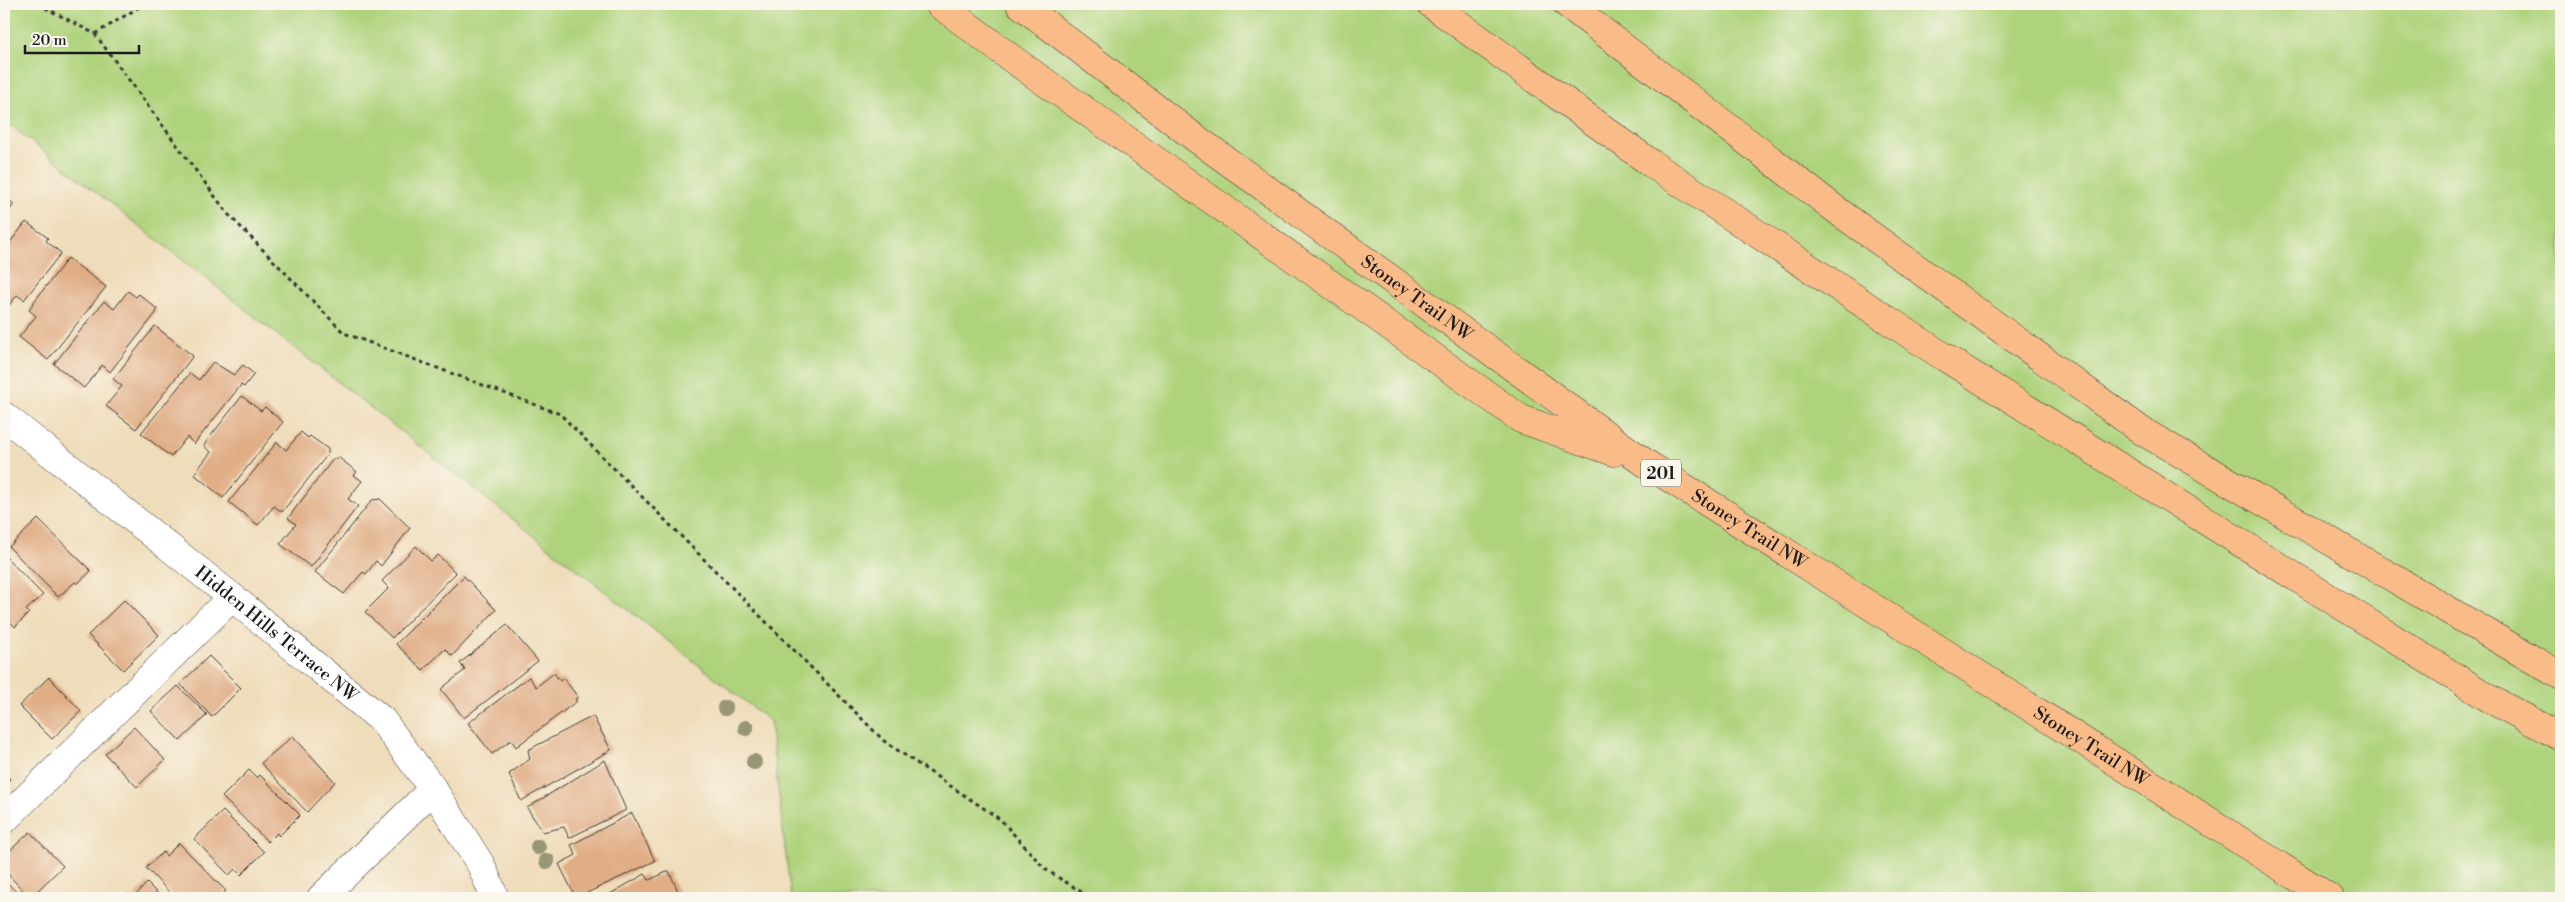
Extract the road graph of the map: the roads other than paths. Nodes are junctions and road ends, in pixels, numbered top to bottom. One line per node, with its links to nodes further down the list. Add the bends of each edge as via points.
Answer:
1 (939, 4): 6 (highway, via 1521,419)
2 (1020, 4): 6 (highway, Stoney Trail NW / 201, via 1190,134)
3 (1431, 4): 9 (highway, via 1652,164 1941,355 2492,700)
4 (1567, 4): 8 (highway, via 1839,212 2142,431)
5 (5, 420): 7 (street, Hidden Hills Terrace NW)
6 (1644, 462): 14 (highway, Stoney Trail NW / 201)
7 (232, 597): 10 (street, Hidden Hills Terrace NW, via 382,720); 11 (street)
8 (2561, 676)
9 (2561, 737)
10 (433, 789): 12 (street); 13 (street, Hidden Hills Terrace NW, via 481,865)
11 (4, 820)
12 (321, 898)
13 (495, 898)
14 (2330, 898)

